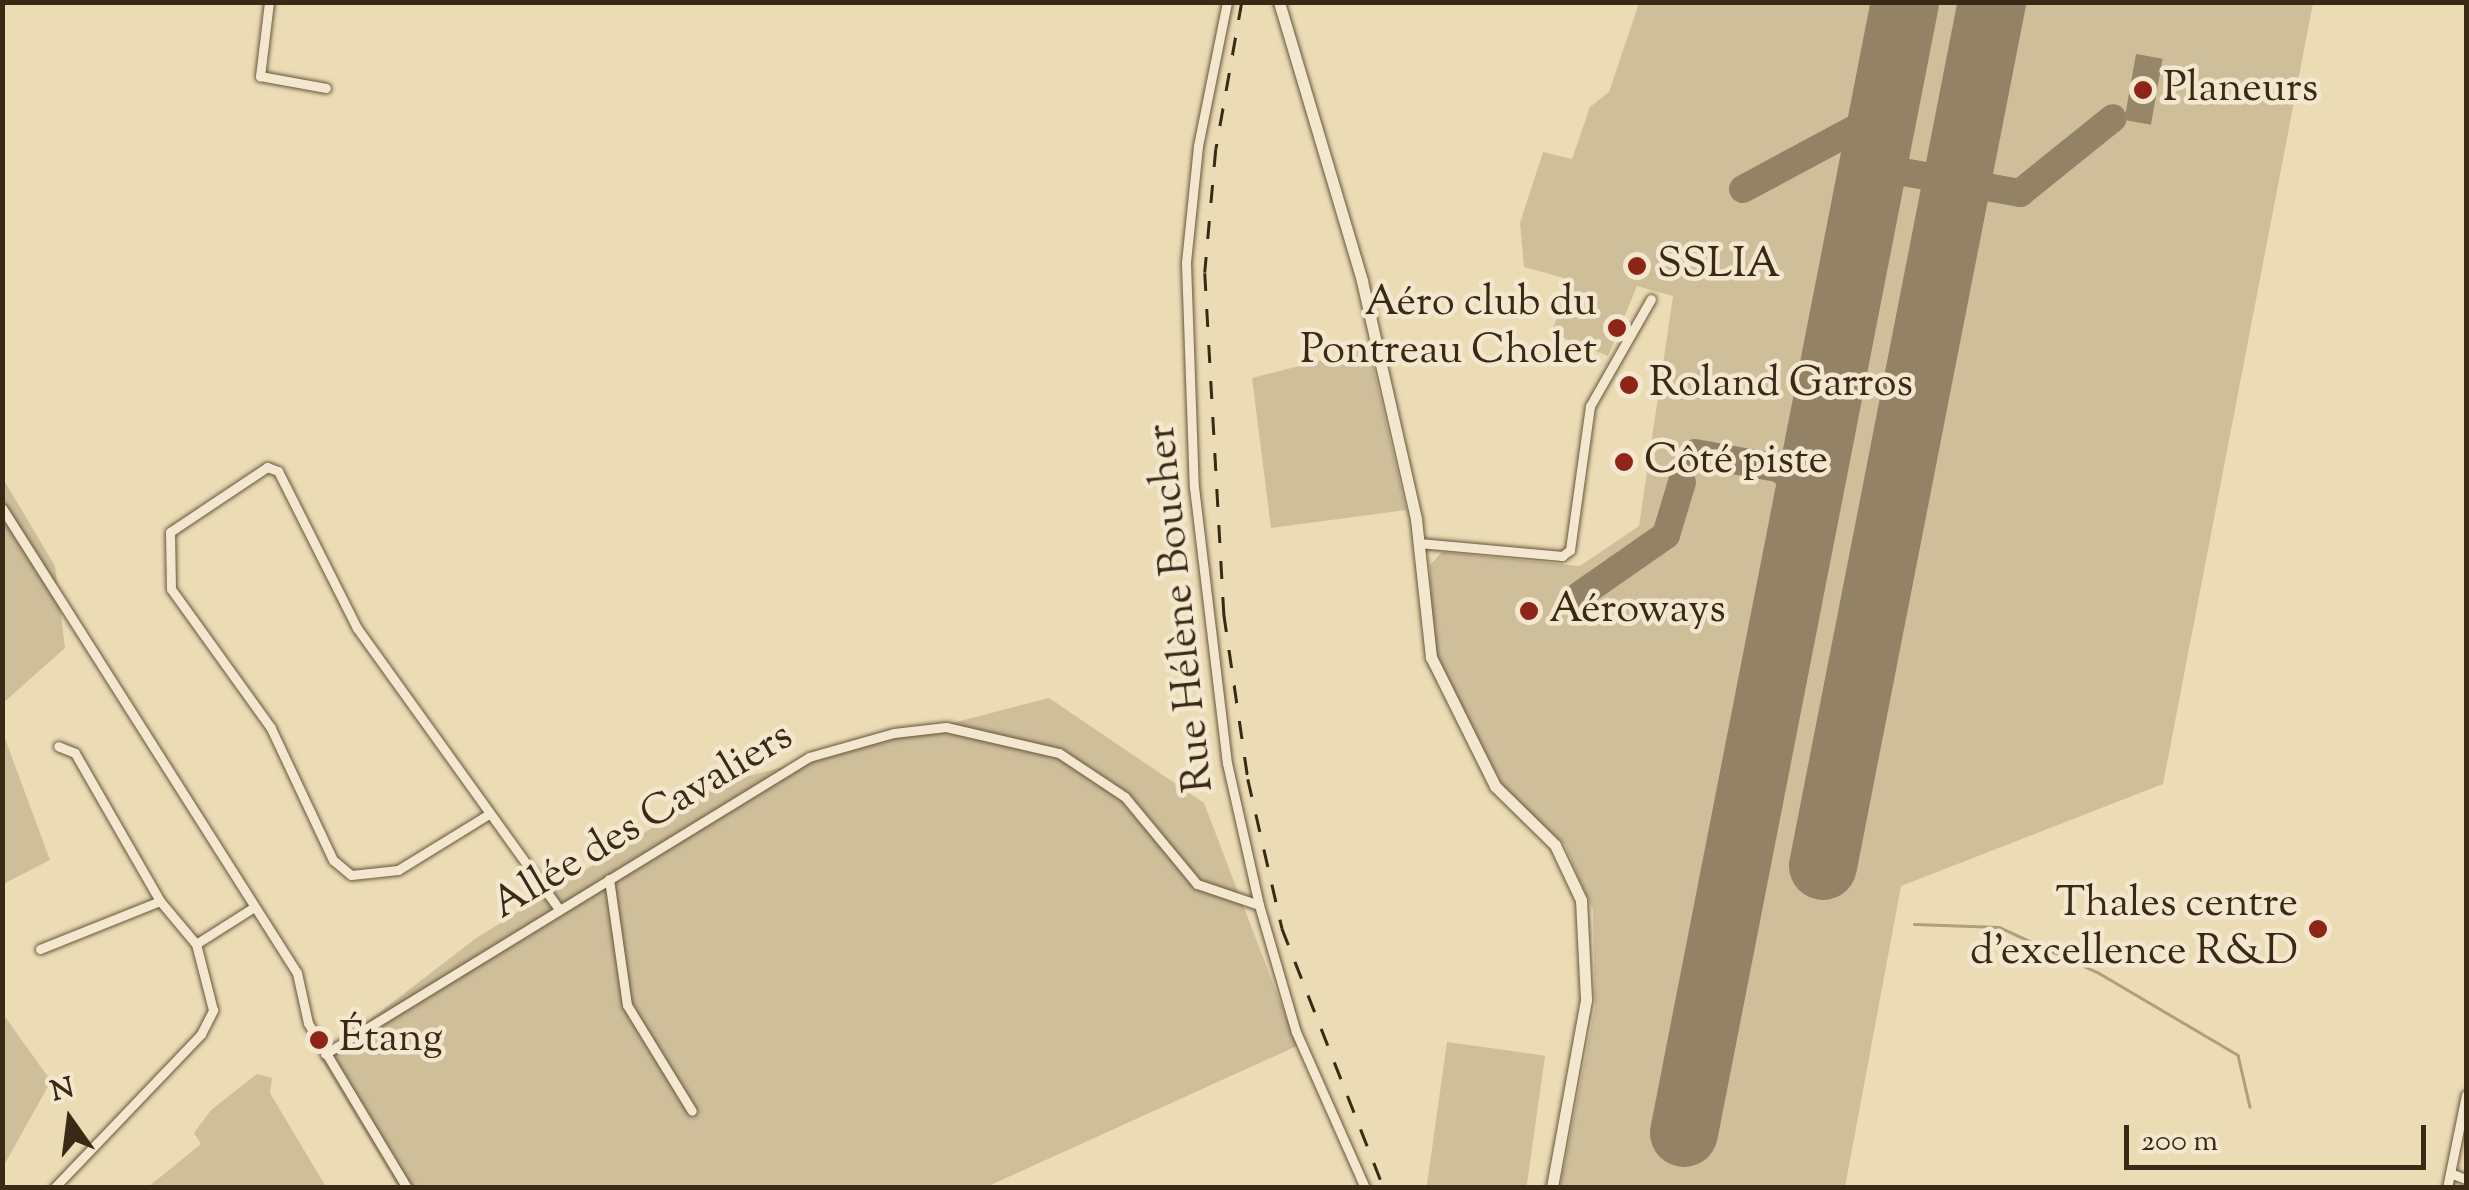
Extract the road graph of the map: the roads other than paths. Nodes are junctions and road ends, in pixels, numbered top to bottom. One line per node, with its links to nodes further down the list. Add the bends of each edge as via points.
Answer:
1 (269, 2): 4 (street, via 260,76)
2 (1227, 2): 12 (street, Rue Hélène Boucher, via 1198,146 1187,301 1194,487 1227,763)
3 (1279, 2): 7 (street, via 1362,280)
4 (326, 88)
5 (1651, 299): 7 (street, via 1590,406 1570,550 1562,556)
6 (2, 508): 13 (street)
7 (1419, 543): 25 (street, via 1438,678 1494,786 1566,860 1581,900 1586,1000)
8 (58, 746): 11 (street, via 74,753)
9 (489, 814): 9 (street, via 358,628 278,471 267,467 170,532 171,589 270,728 334,860 351,875 398,870); 14 (street)
10 (609, 879): 12 (street, Allée des Cavaliers, via 809,756 946,726 1059,752 1125,797 1197,884); 14 (street, Allée des Cavaliers); 19 (street, via 627,1005)
11 (160, 901): 15 (street); 16 (street)
12 (1259, 904): 24 (street, Rue Hélène Boucher, via 1296,1032)
13 (254, 907): 15 (street); 17 (street, via 297,973)
14 (559, 909): 17 (street, Allée des Cavaliers)
15 (196, 944): 22 (street, via 212,996 208,1024)
16 (40, 949)
17 (325, 1054): 23 (street)
18 (2466, 1095): 20 (street)
19 (692, 1111)
20 (2450, 1173): 21 (street); 26 (street)
21 (2466, 1179)
22 (54, 1188)
23 (407, 1188)
24 (1366, 1188)
25 (1552, 1188)
26 (2447, 1188)

